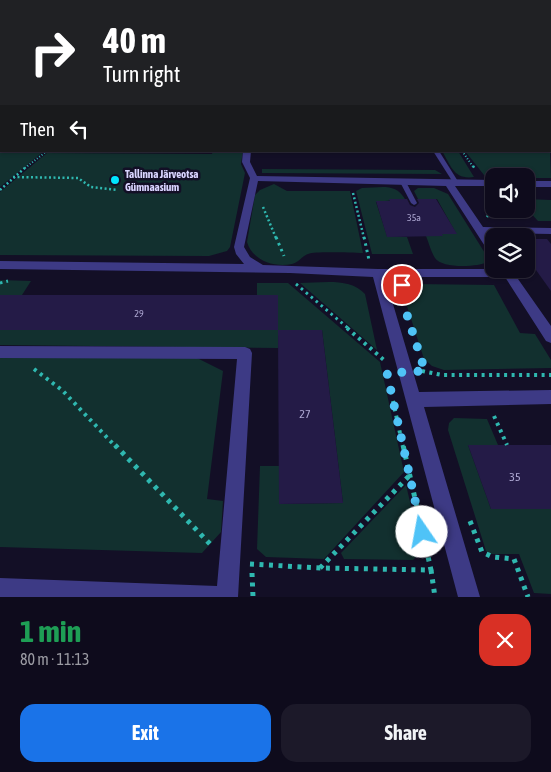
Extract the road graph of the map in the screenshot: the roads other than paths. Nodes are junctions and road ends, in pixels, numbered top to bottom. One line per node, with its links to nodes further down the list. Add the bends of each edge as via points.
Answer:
1 (247, 152): 4 (street, via 246,162)
2 (436, 152): 5 (lane)
3 (403, 182): 4 (street); 5 (street); 9 (lane)
4 (253, 183): 14 (street, via 239,247 244,258)
5 (452, 183): 6 (street); 10 (street)
6 (485, 183)
7 (535, 184): 8 (street)
8 (551, 184)
9 (414, 204)
10 (482, 226): 11 (street); 12 (street)
11 (551, 231)
12 (485, 232)
13 (0, 265): 14 (street)
14 (262, 268): 16 (street)
15 (485, 271): 16 (street)
16 (375, 273): 21 (street)
17 (512, 278): 18 (street)
18 (551, 337)
19 (6, 352): 24 (street, via 245,353)
20 (551, 397): 21 (street)
21 (415, 400): 25 (street)
22 (0, 589): 23 (street)
23 (222, 597)
24 (227, 597)
25 (469, 597)

